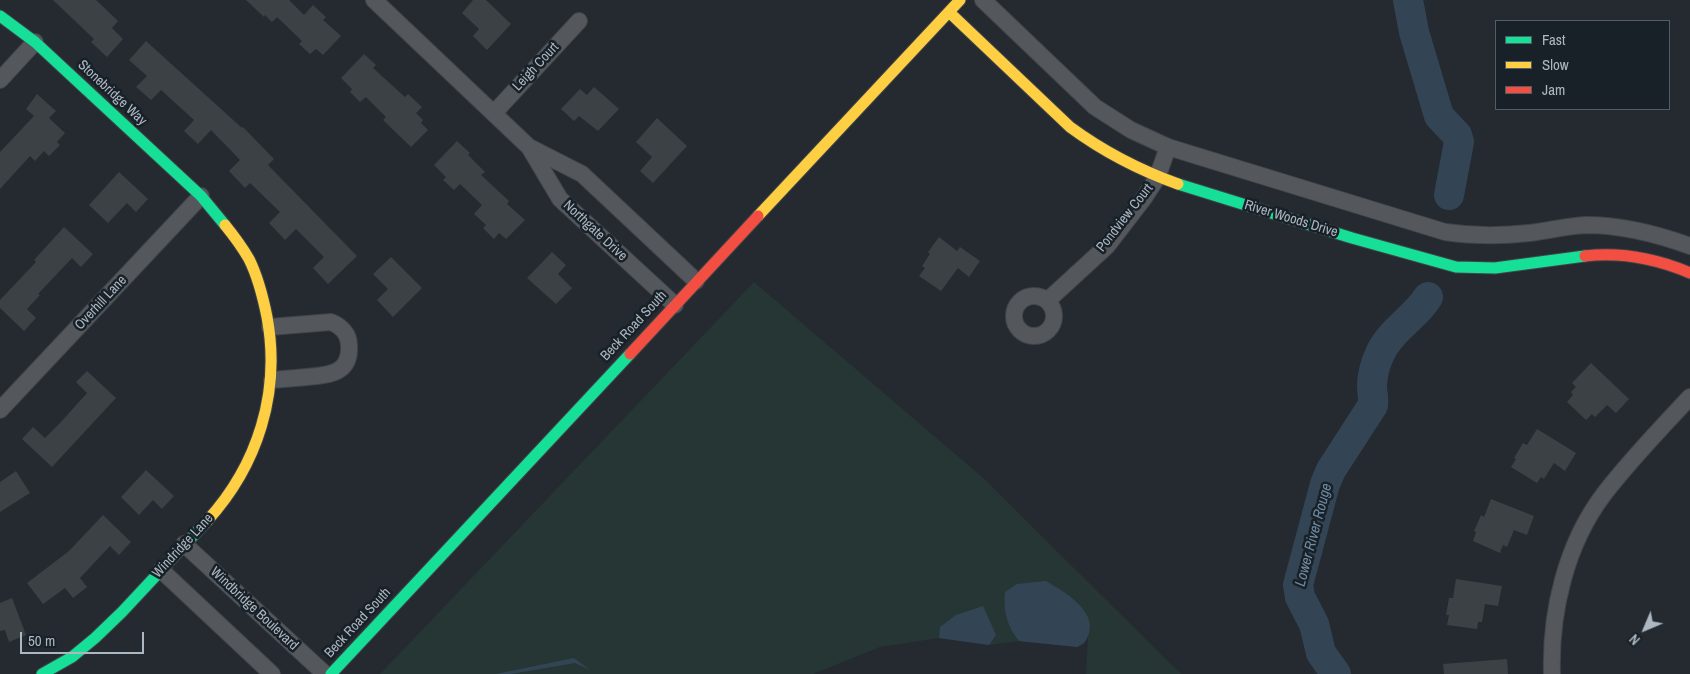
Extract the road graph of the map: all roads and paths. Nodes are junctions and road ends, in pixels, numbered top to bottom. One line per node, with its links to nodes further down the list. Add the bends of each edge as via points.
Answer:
1 (374, 0): 9 (street, Northgate Drive)
2 (960, 0): 4 (street, Beck Road South)
3 (983, 0): 11 (street, via 1095,107 1131,130)
4 (949, 12): 12 (street, River Woods Drive, via 1086,140 1108,155); 16 (street, Beck Road South)
5 (0, 16): 7 (street, Stonebridge Way)
6 (579, 21): 9 (street, Leigh Court)
7 (35, 42): 8 (street); 13 (street, Stonebridge Way)
8 (0, 80)
9 (494, 113): 10 (street, Northgate Drive)
10 (529, 147): 16 (street, Northgate Drive, via 582,174); 18 (street, Northgate Drive, via 560,199)
11 (1168, 147): 12 (street, Pondview Court); 14 (street, via 1445,232 1500,236 1560,228 1616,227 1650,233)
12 (1157, 178): 15 (street, River Woods Drive, via 1462,268 1522,266 1607,255 1657,261); 17 (street, Pondview Court, via 1107,246)
13 (202, 196): 19 (street, Windridge Lane, via 246,254 262,292); 22 (street, Overhill Lane)
14 (1690, 246)
15 (1690, 273)
16 (696, 281): 18 (street, Beck Road South)
17 (1047, 300)
18 (675, 305): 28 (street, Beck Road South)
19 (270, 328): 20 (street, Windridge Lane); 20 (street, via 331,322 345,332 350,347 344,367 332,375)
20 (272, 380): 23 (street, Windridge Lane, via 262,428 244,471 223,503)
21 (1690, 397): 29 (street, via 1603,495 1584,527 1566,569 1559,598)
22 (0, 410)
23 (184, 544): 24 (street, Windridge Lane); 27 (street, Windbridge Boulevard)
24 (161, 570): 25 (street, Windridge Lane, via 95,638); 26 (street)
25 (42, 674)
26 (272, 674)
27 (325, 674)
28 (331, 674)
29 (1552, 674)

